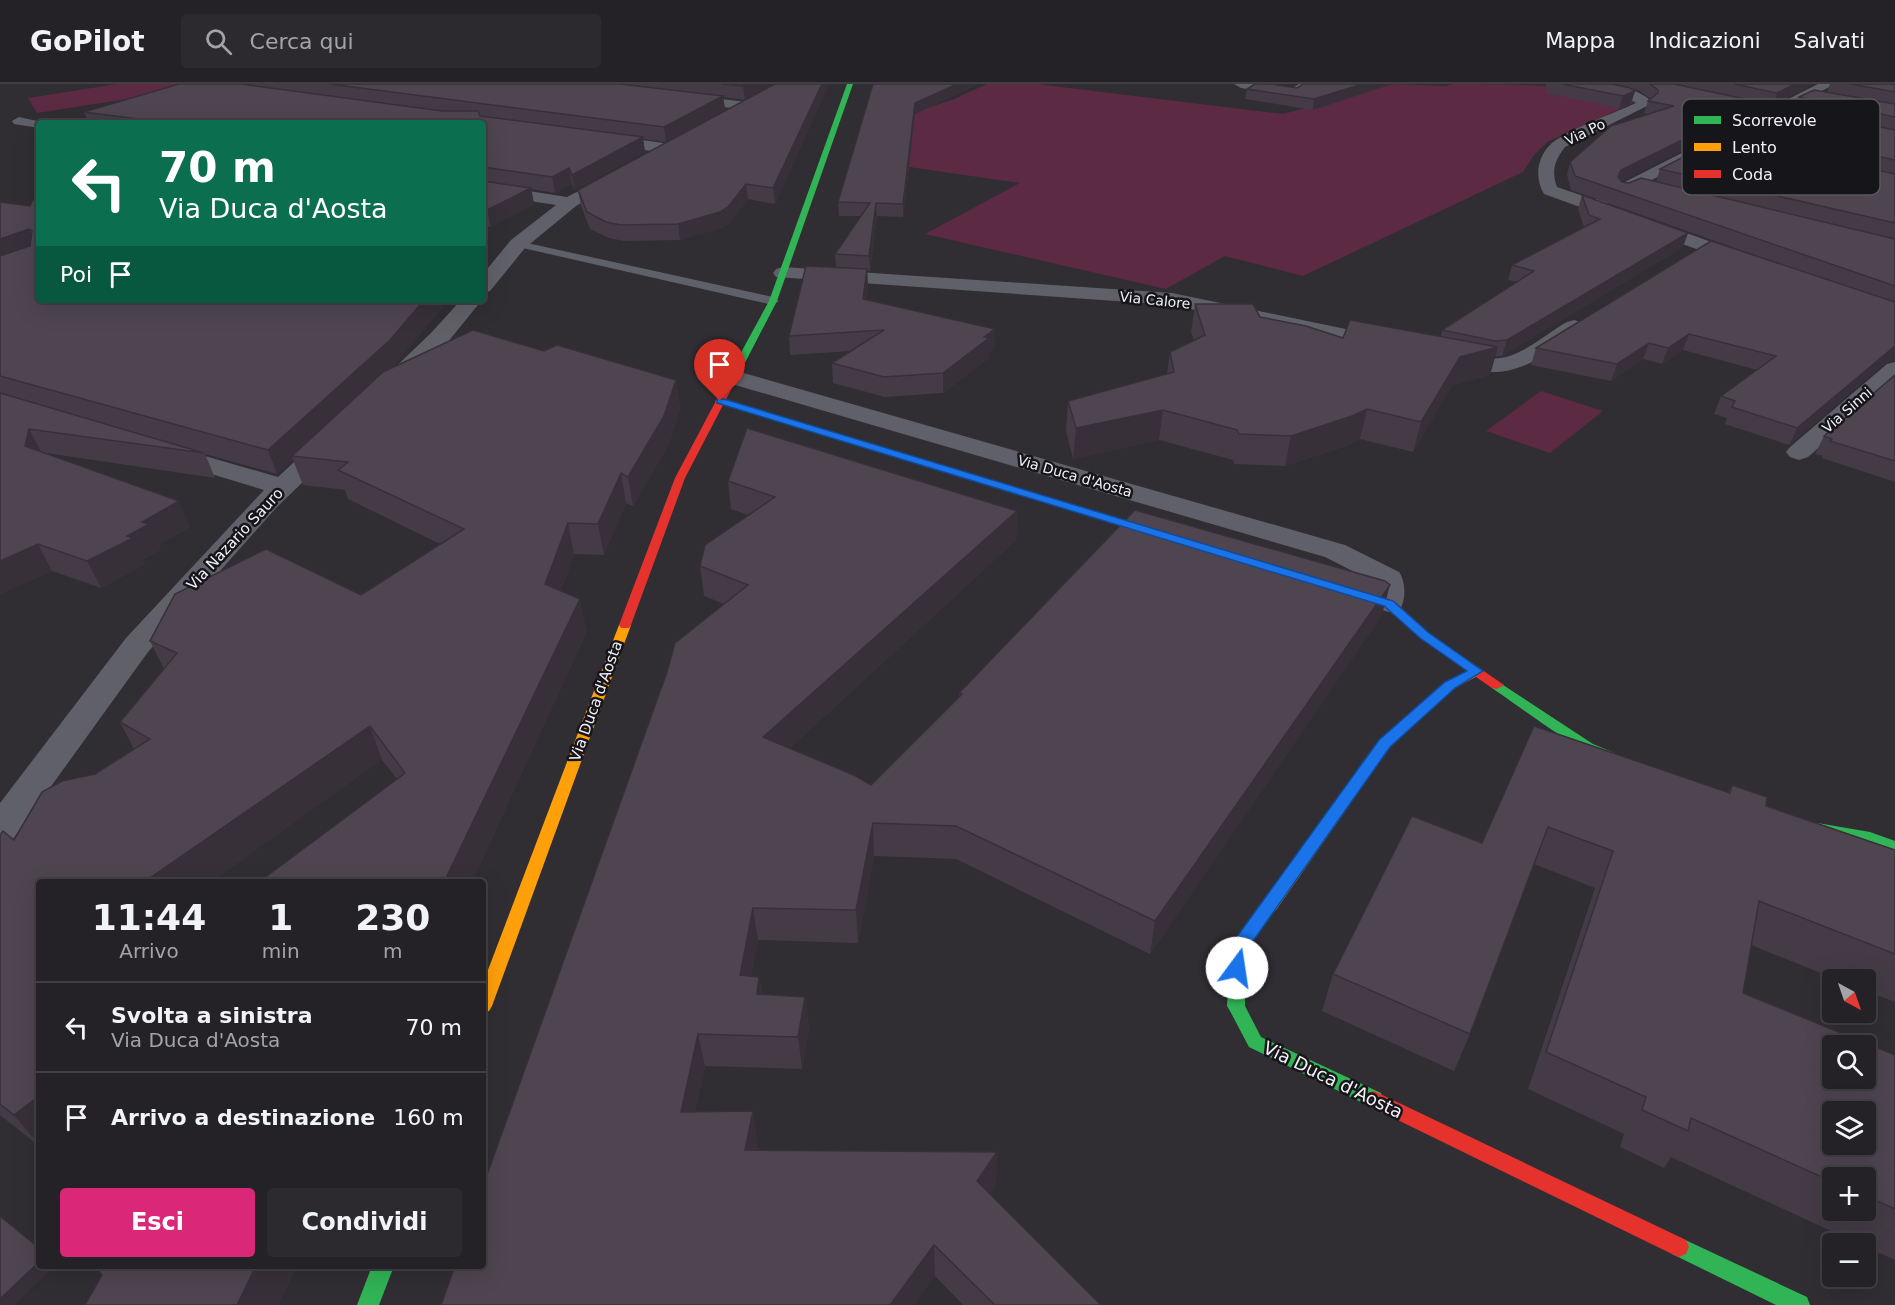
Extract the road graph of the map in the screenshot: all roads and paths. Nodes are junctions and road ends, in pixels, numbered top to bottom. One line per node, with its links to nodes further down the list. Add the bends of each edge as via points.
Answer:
1 (850, 84): 28 (street, Via Duca d'Aosta)
2 (1241, 84): 3 (street, via 1294,92)
3 (1309, 84)
4 (1584, 84): 7 (street)
5 (1652, 85): 7 (street)
6 (1829, 91): 9 (street)
7 (1631, 94): 23 (street, Via Po, via 1646,103 1560,144 1545,169 1550,190)
8 (667, 96): 10 (street, via 753,103)
9 (1800, 99)
10 (727, 117)
11 (19, 121): 12 (street)
12 (36, 124)
13 (580, 136): 15 (street)
14 (687, 139): 15 (street)
15 (670, 149): 16 (street)
16 (650, 159)
17 (1682, 159): 19 (street)
18 (630, 170): 22 (street)
19 (1634, 184): 21 (street); 23 (street)
20 (486, 189): 22 (street)
21 (1656, 189)
22 (570, 202): 24 (street)
23 (1592, 206): 25 (street, Via Po)
24 (518, 244): 29 (street); 30 (lane)
25 (1703, 246): 26 (street); 27 (street, Via Po)
26 (1683, 258)
27 (1760, 266)
28 (783, 273): 30 (street, Via Duca d'Aosta); 32 (street, Via Calore, via 1172,299 1490,366 1517,361)
29 (486, 283)
30 (773, 301): 34 (street, Via Duca d'Aosta)
31 (469, 303): 38 (street, Via Nazario Sauro, via 439,338)
32 (1596, 313)
33 (1895, 369): 37 (street, Via Sinni)
34 (733, 377): 35 (street, Via Duca d'Aosta); 41 (street, Via Duca d'Aosta, via 1335,551 1389,578)
35 (720, 401): 39 (street, Via Duca d'Aosta); 47 (street, Via Duca d'Aosta, via 680,478)
36 (147, 447): 38 (street)
37 (1799, 452)
38 (284, 487): 45 (street, Via Nazario Sauro, via 138,645)
39 (1185, 542)
40 (1332, 586): 41 (street)
41 (1389, 603): 42 (street, via 1425,636)
42 (1476, 671): 43 (street, via 1588,747); 50 (street, Via Duca d'Aosta, via 1450,685 1384,744 1238,950 1236,1006 1255,1042)
43 (1629, 765)
44 (1785, 821): 46 (street, via 1870,838)
45 (0, 830)
46 (1895, 847)
47 (486, 998)
48 (382, 1269): 49 (street)
49 (368, 1305)
50 (1799, 1305)

